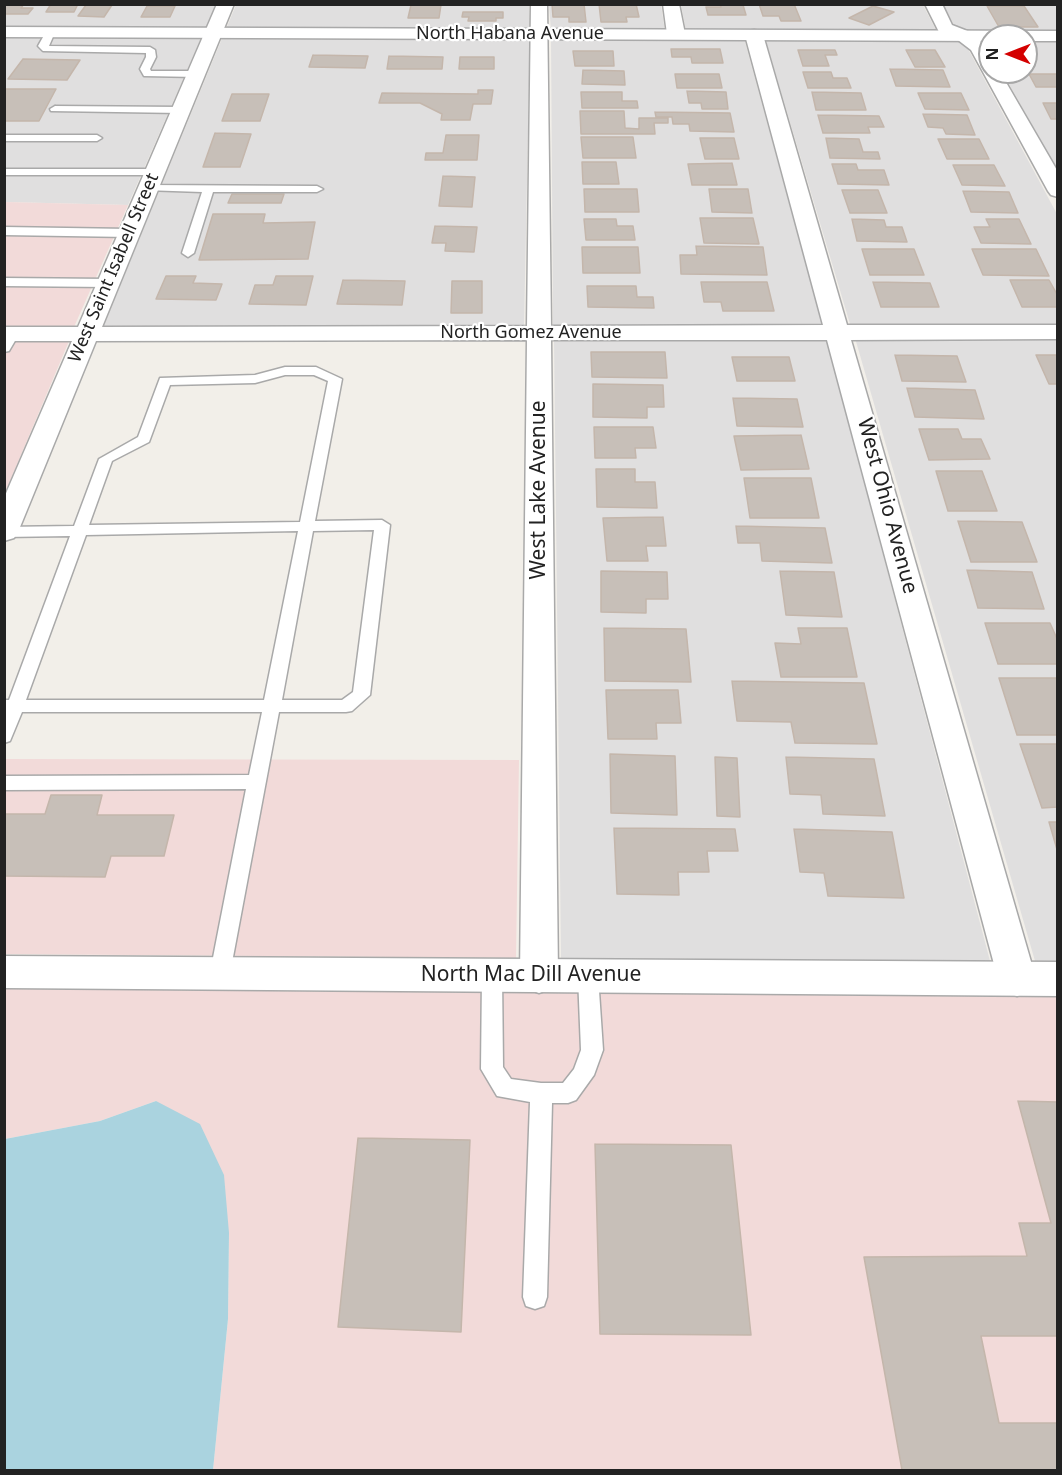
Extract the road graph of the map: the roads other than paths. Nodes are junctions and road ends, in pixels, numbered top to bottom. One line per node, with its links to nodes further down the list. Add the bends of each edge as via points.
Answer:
1 (226, 4): 7 (street, West Saint Isabell Street)
2 (539, 4): 8 (street, West Lake Avenue)
3 (671, 4): 9 (street)
4 (933, 4): 11 (street, via 945,28)
5 (4, 32): 6 (street, North Habana Avenue)
6 (50, 32): 7 (street, North Habana Avenue); 16 (lane, via 43,45 46,49 150,50 145,69 148,74)
7 (214, 32): 8 (street, North Habana Avenue); 16 (street, West Saint Isabell Street)
8 (541, 34): 9 (street, North Habana Avenue); 34 (street, West Lake Avenue)
9 (676, 34): 10 (street, North Habana Avenue)
10 (754, 35): 11 (street, North Habana Avenue); 32 (street, West Ohio Avenue)
11 (964, 36): 12 (street, North Habana Avenue); 15 (street)
12 (978, 36)
13 (1038, 36): 14 (street)
14 (1058, 36)
15 (978, 47)
16 (197, 74): 19 (street, West Saint Isabell Street)
17 (998, 84): 26 (street)
18 (55, 109): 19 (lane)
19 (181, 110): 23 (street, West Saint Isabell Street)
20 (4, 138): 21 (lane)
21 (97, 138)
22 (4, 172): 23 (lane)
23 (151, 180): 24 (lane); 28 (street, West Saint Isabell Street)
24 (209, 188): 25 (lane); 29 (lane)
25 (316, 189)
26 (1058, 191)
27 (4, 231): 28 (lane)
28 (129, 233): 31 (street, West Saint Isabell Street)
29 (188, 253)
30 (4, 282): 31 (lane)
31 (108, 283): 35 (street, West Saint Isabell Street)
32 (838, 331): 33 (street, North Gomez Avenue); 34 (street, North Gomez Avenue); 50 (street, West Ohio Avenue)
33 (1058, 332)
34 (539, 333): 35 (street, North Gomez Avenue); 48 (street, West Lake Avenue)
35 (86, 334): 36 (street, North Gomez Avenue); 39 (street, West Saint Isabell Street)
36 (7, 339)
37 (306, 527): 38 (lane); 38 (lane, via 335,379 316,371 285,371 255,379 165,381 144,439 106,459); 41 (lane); 41 (lane, via 382,525 361,695 346,706)
38 (80, 530): 39 (lane); 40 (lane)
39 (5, 532)
40 (10, 706): 41 (lane); 42 (lane)
41 (271, 706): 43 (lane)
42 (4, 736)
43 (256, 782): 44 (lane); 46 (lane)
44 (4, 783)
45 (4, 972): 46 (street, North Mac Dill Avenue)
46 (220, 973): 47 (street, North Mac Dill Avenue)
47 (492, 975): 48 (street, North Mac Dill Avenue); 52 (lane, via 492,1069 505,1089)
48 (539, 976): 49 (street, North Mac Dill Avenue)
49 (588, 976): 50 (street, North Mac Dill Avenue); 52 (lane, via 592,1050 583,1075 568,1094)
50 (1017, 979): 51 (street, North Mac Dill Avenue)
51 (1058, 979)
52 (541, 1094): 53 (lane)
53 (536, 1297)

